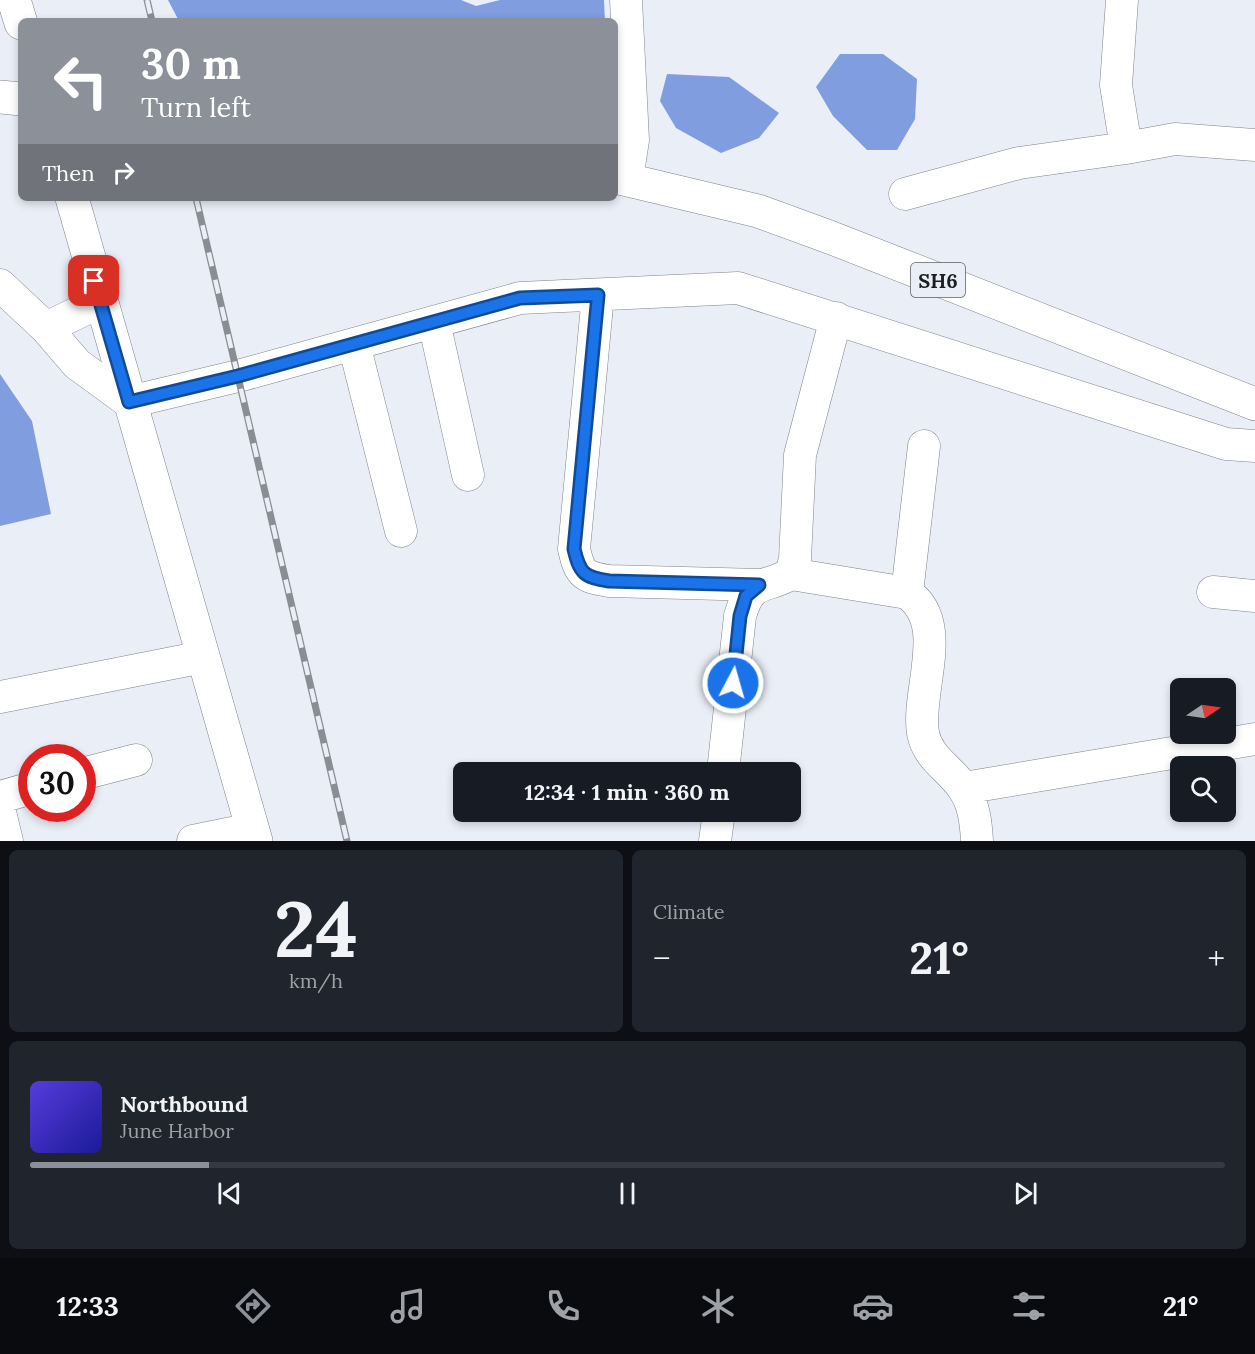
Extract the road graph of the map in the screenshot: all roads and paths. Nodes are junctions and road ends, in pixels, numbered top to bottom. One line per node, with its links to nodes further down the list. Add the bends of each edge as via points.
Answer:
1 (14, 0): 4 (main road)
2 (626, 0): 9 (street, via 633,140)
3 (1122, 0): 8 (street, via 1116,85)
4 (19, 18)
5 (0, 97): 6 (main road)
6 (18, 99)
7 (1255, 146): 8 (street, via 1175,139)
8 (1126, 148): 10 (street, via 1019,163)
9 (621, 178): 20 (main road, SH6, via 758,211)
10 (905, 194)
11 (73, 201): 14 (main road)
12 (4, 293): 17 (street)
13 (598, 295): 15 (street, via 738,288); 16 (street, via 520,298); 26 (street, via 574,549 578,567 588,577 609,581)
14 (100, 302): 17 (street); 19 (main road)
15 (837, 318): 22 (street, via 1226,444); 25 (street, via 800,455)
16 (434, 322): 18 (street); 23 (street)
17 (46, 328): 19 (street, via 77,364)
18 (354, 344): 19 (street); 24 (street)
19 (129, 402): 30 (main road)
20 (1255, 404)
21 (924, 446): 28 (street)
22 (1255, 446)
23 (468, 475)
24 (401, 531)
25 (791, 574): 26 (street); 28 (street)
26 (759, 585): 34 (street, via 746,596 740,616)
27 (1214, 592): 29 (street)
28 (907, 593): 36 (street, via 925,612 929,636 923,732 931,754)
29 (1255, 596)
30 (203, 657): 31 (street); 40 (main road)
31 (0, 697)
32 (1255, 739): 36 (street)
33 (136, 760): 35 (street)
34 (724, 762)
35 (96, 770)
36 (964, 788): 43 (street, via 973,810)
37 (18, 792): 38 (street)
38 (0, 797)
39 (718, 822): 42 (street)
40 (254, 835): 41 (street)
41 (193, 841)
42 (716, 841)
43 (977, 841)

